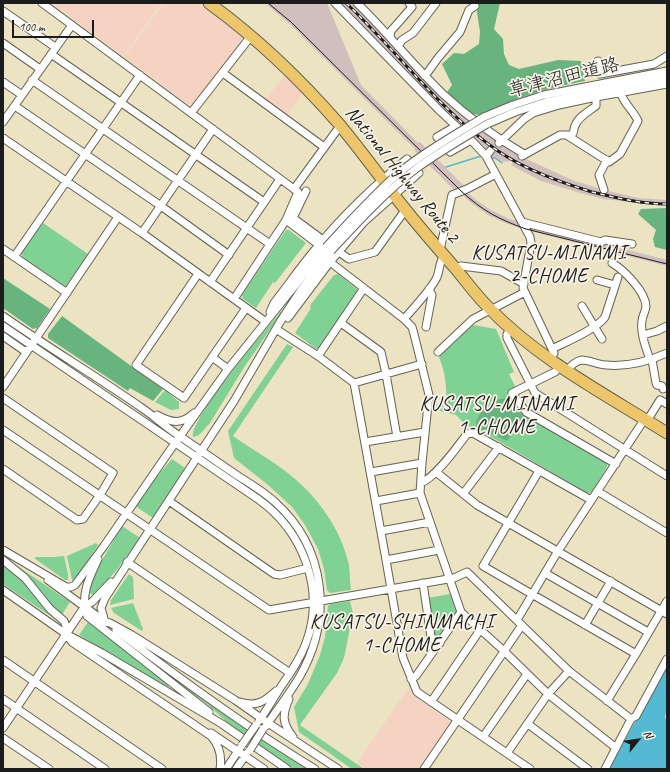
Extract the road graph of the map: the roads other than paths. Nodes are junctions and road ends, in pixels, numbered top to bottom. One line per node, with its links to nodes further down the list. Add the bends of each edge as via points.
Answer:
1 (42, 3): 9 (street)
2 (209, 3): 10 (highway, National Highway Route 2)
3 (335, 3): 36 (street)
4 (357, 3): 11 (street)
5 (409, 3): 11 (street, via 412,6 391,31)
6 (436, 3): 13 (street, via 413,33)
7 (476, 6): 22 (street, via 469,10 460,32)
8 (3, 11): 14 (street)
9 (72, 25): 14 (street); 21 (street)
10 (251, 36): 20 (street); 35 (highway, National Highway Route 2, via 286,68)
11 (390, 37): 13 (street)
12 (3, 43): 18 (street)
13 (398, 46): 22 (street)
14 (55, 47): 15 (street)
15 (51, 54): 18 (street); 31 (street)
16 (667, 56): 17 (street, via 654,64 600,74)
17 (598, 61)
18 (40, 69): 24 (street)
19 (667, 71): 68 (street, 草津沼田道路, bridge, via 544,95 484,117 401,171 373,196)
20 (223, 73): 33 (street); 43 (street)
21 (140, 75): 31 (street); 33 (street)
22 (426, 76): 42 (street)
23 (667, 78): 27 (street, 草津沼田道路)
24 (32, 80): 29 (street); 37 (street)
25 (3, 82): 29 (street)
26 (667, 83): 27 (street); 28 (street)
27 (640, 84): 68 (street, 草津沼田道路, bridge, via 546,102 487,124 435,155 404,178)
28 (621, 93): 30 (street); 48 (street, via 638,123 620,154 609,162)
29 (22, 95): 32 (street)
30 (596, 97): 39 (street, via 596,106 581,117 574,126 572,135); 42 (street, via 533,113)
31 (122, 103): 37 (street); 45 (street)
32 (15, 106): 34 (street); 46 (street)
33 (191, 113): 38 (street)
34 (3, 122)
35 (340, 126): 43 (street); 51 (highway, National Highway Route 2)
36 (456, 126): 41 (street); 41 (street, via 437,137 450,152)
37 (104, 128): 46 (street); 52 (street)
38 (213, 129): 45 (street); 50 (street)
39 (568, 136): 42 (street, via 560,135 523,155); 48 (street)
40 (3, 138): 53 (street)
41 (471, 140): 47 (street)
42 (500, 142)
43 (324, 147): 54 (street)
44 (491, 150): 47 (street)
45 (196, 154): 52 (street); 58 (street)
46 (86, 155): 53 (street); 59 (street)
47 (486, 156): 49 (street)
48 (607, 160): 55 (street, via 600,173)
49 (496, 174): 63 (street); 70 (street, via 452,195)
50 (280, 179): 54 (street); 58 (street)
51 (382, 179): 57 (highway, National Highway Route 2); 57 (street, via 406,159 420,173); 68 (street, via 347,213)
52 (179, 180): 59 (street); 64 (street)
53 (66, 182): 61 (street); 72 (street)
54 (294, 188): 62 (street, via 298,192)
55 (604, 190)
56 (306, 191): 68 (street, via 293,218)
57 (394, 195): 60 (highway, National Highway Route 2); 68 (street, via 363,223)
58 (264, 202): 64 (street)
59 (161, 206): 65 (street); 71 (street)
60 (406, 209): 68 (street, via 375,252 349,259); 70 (highway, National Highway Route 2)
61 (118, 217): 65 (street); 85 (street)
62 (286, 220): 66 (street); 68 (street)
63 (522, 222): 67 (street, via 601,242 604,240); 80 (street, via 531,243)
64 (246, 228): 66 (street); 71 (street)
65 (142, 233): 76 (street)
66 (270, 244): 86 (street)
67 (632, 244)
68 (328, 247): 73 (street); 92 (street); 104 (street)
69 (3, 249): 72 (street)
70 (442, 253): 75 (highway, National Highway Route 2); 83 (street, via 437,277)
71 (229, 255): 79 (street)
72 (14, 257): 85 (street)
73 (330, 262): 82 (street); 99 (street)
74 (612, 263): 100 (street, via 631,279 646,305 642,321)
75 (455, 269): 80 (street, via 461,266 501,271); 89 (highway, National Highway Route 2)
76 (198, 274): 79 (street); 110 (street, via 136,365 184,398)
77 (618, 277): 81 (street)
78 (597, 280): 81 (street)
79 (210, 282): 86 (street)
80 (524, 284): 84 (street)
81 (615, 285): 97 (street, via 605,317)
82 (364, 288): 91 (street); 93 (street)
83 (429, 289): 91 (street); 96 (street, via 432,294)
84 (525, 292): 89 (street); 105 (street)
85 (67, 293): 103 (street)
86 (234, 299): 88 (street)
87 (582, 306): 97 (street)
88 (246, 308): 92 (street); 110 (street)
89 (491, 310): 98 (highway, National Highway Route 2); 107 (street, via 473,319)
90 (3, 316): 103 (street)
91 (404, 318): 113 (street, via 412,327)
92 (266, 322): 114 (street)
93 (341, 323): 109 (street); 116 (street, via 380,352)
94 (3, 326): 103 (street)
95 (667, 326): 100 (street)
96 (426, 327)
97 (594, 327): 102 (street); 105 (street)
98 (511, 330): 111 (highway, National Highway Route 2); 118 (street, via 507,338)
99 (279, 331): 104 (street); 109 (street)
100 (643, 335): 112 (street)
101 (3, 336): 106 (street)
102 (602, 339)
103 (33, 341): 106 (street); 125 (street); 133 (street)
104 (266, 347): 135 (street)
105 (552, 349): 111 (street, via 554,353)
106 (26, 352): 119 (street)
107 (438, 352)
108 (667, 353): 112 (street)
109 (318, 356): 117 (street)
110 (212, 357): 114 (street)
111 (550, 360): 115 (highway, National Highway Route 2)
112 (651, 360): 115 (street, via 639,364 610,366 582,360); 120 (street, via 657,386)
113 (422, 364): 116 (street); 128 (street, via 429,394)
114 (228, 369): 122 (street)
115 (564, 369): 118 (street); 126 (highway, National Highway Route 2)
116 (386, 374): 117 (street); 131 (street)
117 (354, 383): 132 (street)
118 (530, 384): 136 (street, via 535,393); 139 (street, via 512,393 526,412)
119 (3, 387)
120 (665, 389): 123 (street)
121 (3, 398): 149 (street, via 112,472)
122 (207, 400): 125 (street, via 185,420 178,422 166,420); 130 (street)
123 (660, 400): 124 (street); 126 (street)
124 (667, 404)
125 (142, 408): 130 (street)
126 (646, 420): 129 (highway, National Highway Route 2); 136 (street)
127 (3, 430): 149 (street)
128 (425, 432): 131 (street); 138 (street)
129 (667, 434)
130 (180, 437): 133 (street); 135 (street)
131 (397, 437): 132 (street)
132 (365, 442): 142 (street)
133 (175, 443): 137 (street); 153 (street)
134 (499, 447): 141 (street); 143 (street, via 473,433 468,434); 148 (street)
135 (201, 450): 137 (street); 174 (street, via 268,497 292,521 304,538 314,560)
136 (625, 450): 139 (street); 144 (street)
137 (197, 457): 151 (street); 166 (street, via 250,493 283,521 302,550)
138 (422, 463): 142 (street); 145 (street)
139 (616, 464): 146 (street)
140 (3, 469): 149 (street, via 77,520 83,519)
141 (539, 471): 150 (street); 155 (street)
142 (370, 472): 152 (street)
143 (436, 472): 145 (street); 148 (street)
144 (667, 476)
145 (421, 483): 147 (street)
146 (597, 491): 150 (street); 158 (street)
147 (420, 493): 152 (street); 154 (street)
148 (463, 494): 155 (street)
149 (100, 496): 153 (street)
150 (591, 500): 162 (street)
151 (169, 501): 156 (street); 166 (street, via 274,574 280,575)
152 (376, 501): 157 (street)
153 (126, 514): 156 (street); 159 (street)
154 (430, 522): 157 (street); 160 (street)
155 (508, 522): 162 (street); 173 (street, via 483,566)
156 (150, 530): 165 (street); 176 (street, via 269,610)
157 (381, 531): 164 (street)
158 (667, 533)
159 (104, 546): 161 (street, via 77,584 71,588); 178 (street, via 85,592)
160 (439, 550): 164 (street); 168 (street)
161 (3, 551): 178 (street)
162 (558, 551): 167 (street); 169 (street)
163 (3, 560): 186 (street, via 25,578 50,609 64,621)
164 (386, 560): 171 (street)
165 (126, 564): 178 (street, via 96,598); 181 (street, via 102,604 101,611); 193 (street)
166 (308, 568): 176 (street)
167 (545, 573): 173 (street); 177 (street)
168 (449, 578): 170 (street); 179 (street); 182 (street, via 467,572)
169 (611, 581): 177 (street); 180 (street)
170 (423, 583): 171 (street); 187 (street, via 431,637)
171 (391, 588): 174 (street); 196 (street, via 403,658)
172 (3, 590): 186 (street)
173 (533, 594): 182 (street); 183 (street)
174 (321, 601): 176 (street); 195 (street, via 316,636)
175 (667, 601): 180 (street)
176 (313, 602): 193 (street, via 307,642)
177 (598, 604): 183 (street); 185 (street)
178 (85, 606): 181 (street); 186 (street); 209 (street, via 88,618)
179 (461, 612): 184 (street); 187 (street)
180 (664, 612): 185 (street)
181 (105, 622): 201 (street, via 110,622 132,635); 228 (street, via 227,711)
182 (520, 622): 188 (street); 192 (street)
183 (585, 625): 189 (street)
184 (480, 630): 188 (street); 203 (street)
185 (648, 632): 189 (street)
186 (66, 634): 197 (street); 205 (street, via 72,642); 209 (street)
187 (440, 643): 196 (street, via 416,676)
188 (504, 651): 194 (street); 207 (street)
189 (636, 654): 202 (street)
190 (667, 659): 206 (street, via 636,716)
191 (3, 660): 197 (street)
192 (569, 671): 199 (street); 202 (street)
193 (290, 673): 198 (street)
194 (527, 674): 199 (street); 213 (street)
195 (300, 677): 211 (street); 215 (street, via 287,703 283,718 289,732)
196 (411, 678): 203 (street, via 417,692)
197 (35, 682): 204 (street); 222 (street)
198 (283, 684): 201 (street, via 257,704); 208 (street)
199 (548, 694): 210 (street); 216 (street)
200 (3, 699): 204 (street)
201 (235, 700): 208 (street)
202 (607, 701): 206 (street)
203 (431, 702): 207 (street)
204 (16, 708): 212 (street); 221 (street)
205 (170, 708): 217 (street); 223 (street, via 213,738 220,752)
206 (631, 719): 216 (street)
207 (457, 720): 213 (street); 230 (street)
208 (259, 722): 211 (street); 217 (street, bridge)
209 (222, 724): 227 (street)
210 (528, 724): 218 (street); 232 (street)
211 (265, 726): 215 (street); 219 (street, bridge)
212 (3, 728)
213 (483, 737): 218 (street)
214 (3, 738): 220 (street)
215 (303, 745): 229 (street)
216 (616, 748): 233 (street)
217 (238, 751): 219 (street); 224 (street)
218 (507, 754): 231 (street)
219 (245, 756): 225 (street); 226 (street)
220 (49, 769)
221 (105, 769)
222 (162, 769)
223 (220, 769)
224 (226, 769)
225 (236, 769)
226 (264, 769)
227 (287, 769)
228 (315, 769)
229 (338, 769)
230 (424, 769)
231 (530, 769)
232 (588, 769)
233 (605, 769)

